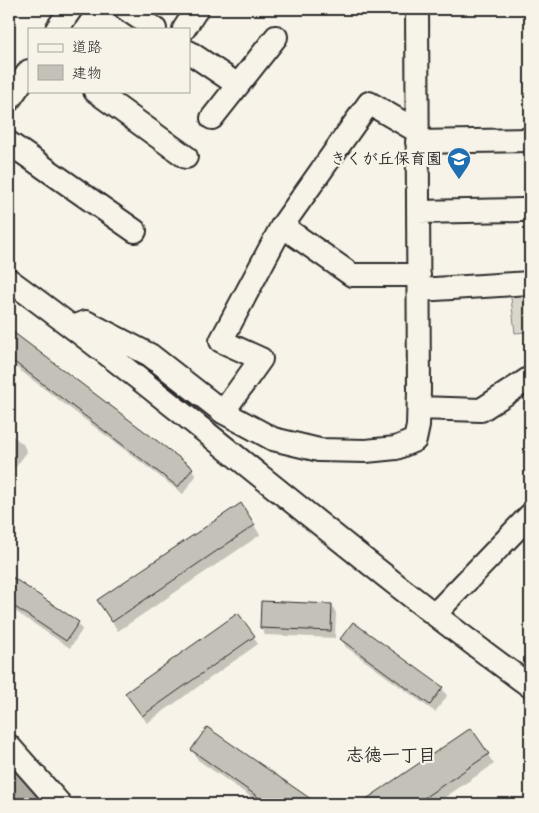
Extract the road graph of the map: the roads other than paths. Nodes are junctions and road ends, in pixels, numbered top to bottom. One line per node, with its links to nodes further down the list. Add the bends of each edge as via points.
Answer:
1 (71, 9): 5 (street)
2 (126, 9): 6 (street)
3 (197, 9): 7 (street)
4 (417, 9): 15 (street)
5 (58, 28)
6 (154, 28)
7 (185, 28)
8 (276, 38): 11 (street)
9 (190, 53): 11 (street)
10 (28, 72): 13 (street)
11 (238, 85): 14 (street)
12 (96, 92): 18 (street)
13 (9, 100)
14 (212, 118)
15 (417, 136): 16 (street); 20 (street); 21 (street, via 369,103)
16 (530, 140)
17 (9, 143): 22 (street)
18 (186, 157)
19 (522, 210): 20 (street)
20 (418, 212): 24 (street)
21 (282, 226): 24 (street, via 352,275); 29 (street, via 221,341 261,360)
22 (135, 231)
23 (9, 280): 26 (street)
24 (419, 282): 25 (street); 28 (street)
25 (530, 283)
26 (73, 328): 29 (street, via 86,322 150,355); 31 (street)
27 (530, 378): 28 (street, via 481,410)
28 (419, 408): 29 (street, via 415,440 396,448 366,451 319,450 273,439)
29 (223, 412)
30 (530, 515): 31 (street)
31 (435, 614): 32 (street)
32 (530, 686)
33 (9, 746): 34 (street)
34 (60, 804)

